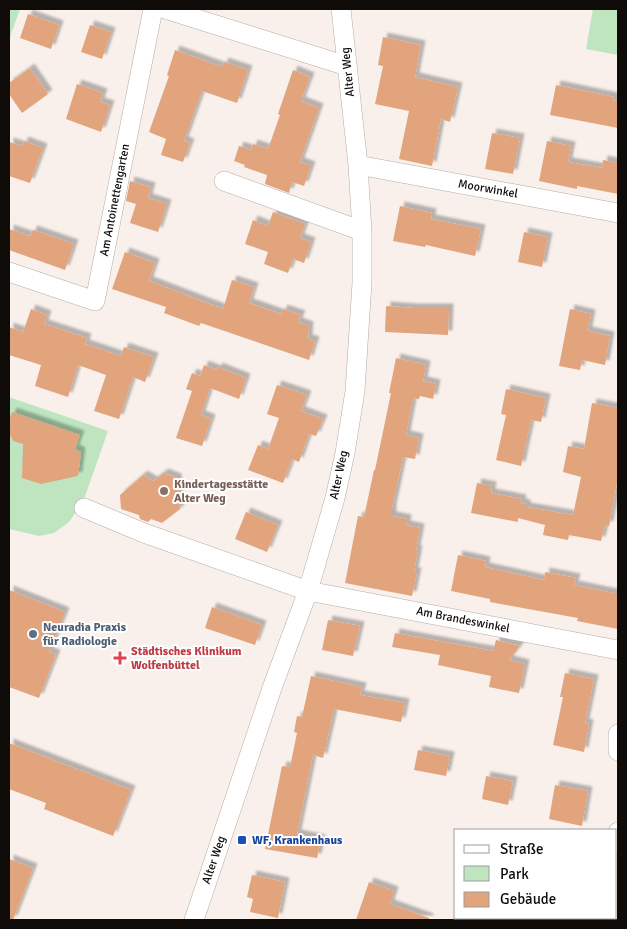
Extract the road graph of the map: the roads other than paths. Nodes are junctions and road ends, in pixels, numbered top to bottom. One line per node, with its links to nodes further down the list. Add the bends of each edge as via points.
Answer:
1 (153, 9): 9 (street, Am Antoinettengarten, via 95,301)
2 (165, 9): 4 (street)
3 (342, 9): 4 (street, Alter Weg)
4 (347, 66): 5 (street, Alter Weg)
5 (358, 165): 7 (street, Moorwinkel); 8 (street, Alter Weg)
6 (224, 182): 8 (street)
7 (618, 213)
8 (362, 231): 11 (street, Alter Weg, via 355,391 335,498)
9 (9, 272)
10 (84, 508): 11 (street, Am Brandeswinkel, via 153,536)
11 (308, 590): 12 (street, Am Brandeswinkel); 15 (street, Alter Weg)
12 (618, 650)
13 (618, 734): 14 (street)
14 (618, 750)
15 (194, 920)

